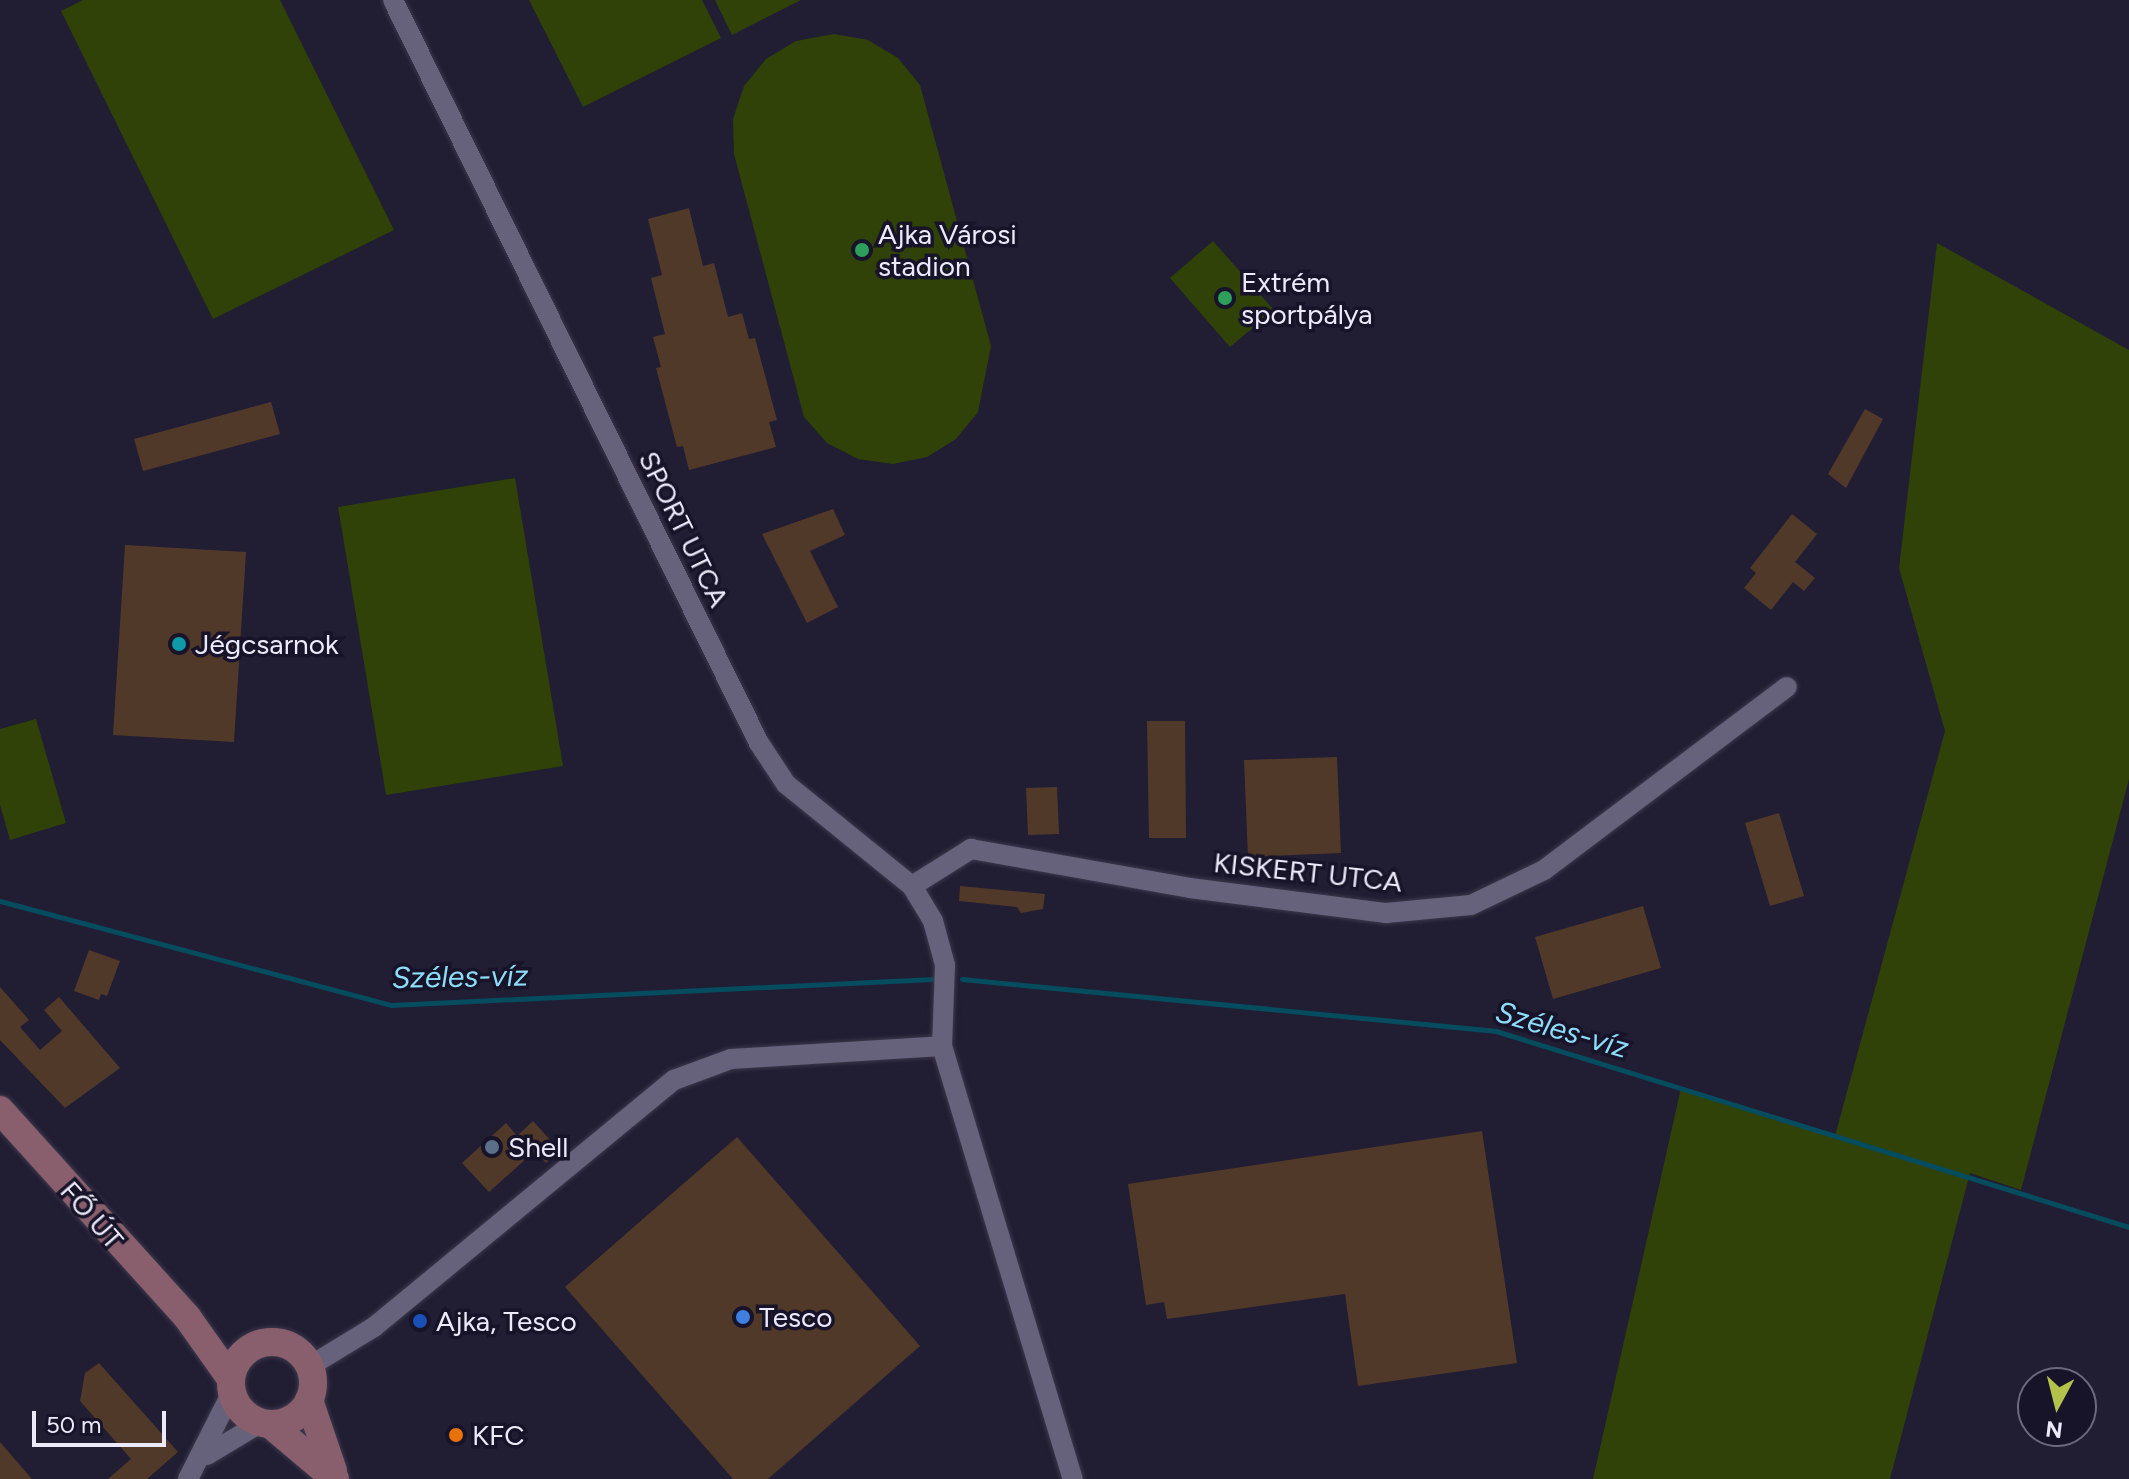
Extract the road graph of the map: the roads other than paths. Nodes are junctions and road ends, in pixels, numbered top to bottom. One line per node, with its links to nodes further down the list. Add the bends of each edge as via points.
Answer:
1 (393, 0): 3 (street, SPORT UTCA, via 759,743 786,784)
2 (1787, 687): 3 (street, KISKERT UTCA, via 1544,870 1471,905 1386,913 1190,888 971,849)
3 (912, 886): 4 (street, SPORT UTCA, via 933,921 945,965)
4 (942, 1046): 8 (street, via 731,1059 674,1080 374,1327); 15 (street, SPORT UTCA)
5 (0, 1110): 6 (main road, FŐ ÚT)
6 (187, 1317): 7 (main road, FŐ ÚT); 9 (main road, FŐ ÚT)
7 (255, 1345): 8 (main road, via 284,1344); 9 (main road, via 239,1359)
8 (310, 1366): 10 (main road)
9 (232, 1386): 11 (main road, via 246,1414); 12 (street)
10 (309, 1400): 11 (main road, via 298,1415); 14 (main road)
11 (266, 1423): 12 (street); 14 (main road)
12 (201, 1459): 13 (street)
13 (188, 1479)
14 (336, 1479)
15 (1073, 1479)

